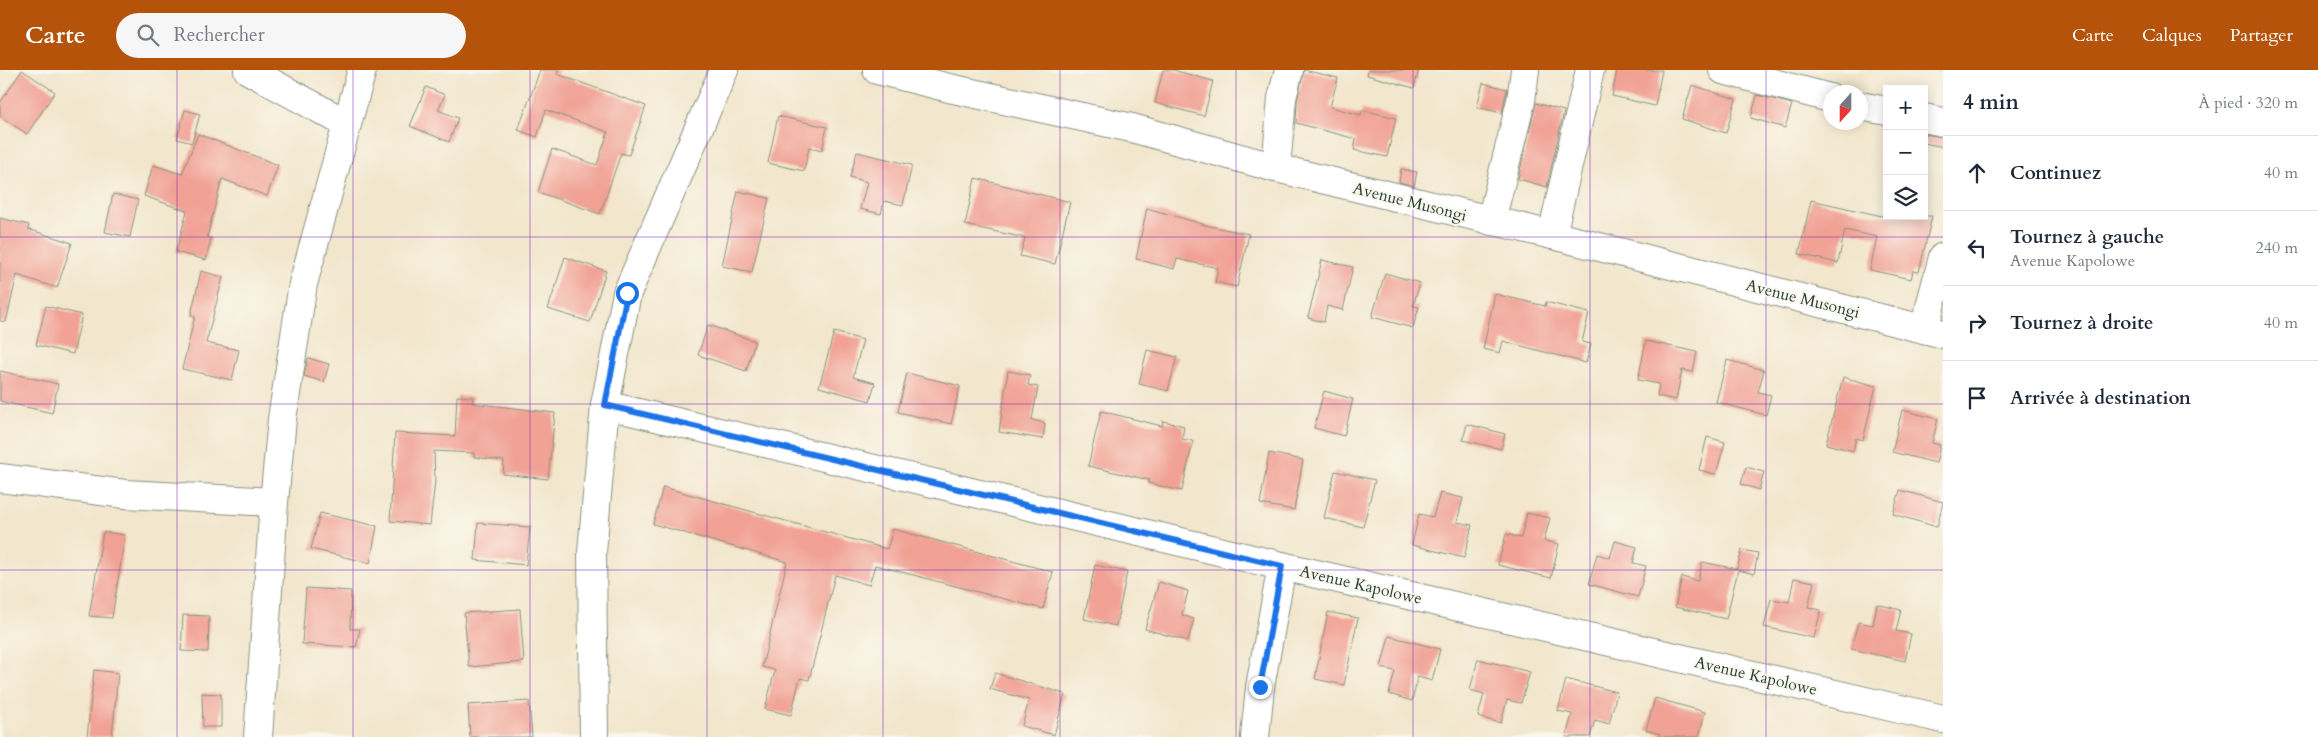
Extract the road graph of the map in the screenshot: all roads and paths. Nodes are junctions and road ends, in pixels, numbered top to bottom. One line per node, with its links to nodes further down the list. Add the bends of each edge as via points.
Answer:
1 (248, 70): 14 (street)
2 (362, 70): 14 (street)
3 (724, 70): 20 (street, via 627,293)
4 (881, 70): 15 (street, Avenue Musongi, via 1132,128)
5 (1289, 70): 15 (street, via 1282,98)
6 (1525, 70): 16 (street, via 1521,101)
7 (1590, 70): 17 (street)
8 (1723, 70): 9 (street)
9 (1823, 96)
10 (1868, 108): 11 (street)
11 (1883, 111)
12 (1928, 119): 13 (street)
13 (1943, 122)
14 (346, 124): 22 (street, via 303,284 282,420)
15 (1276, 168): 16 (street, Avenue Musongi)
16 (1491, 221): 17 (street, Avenue Musongi)
17 (1552, 235): 19 (street, Avenue Musongi)
18 (1943, 257): 19 (street)
19 (1933, 331)
20 (605, 405): 23 (street, Avenue Kapolowe); 26 (street, via 592,552)
21 (0, 478): 22 (street, via 125,494)
22 (274, 502): 25 (street)
23 (1282, 566): 24 (street, Avenue Kapolowe); 27 (street, via 1260,687)
24 (1943, 719)
25 (258, 737)
26 (594, 737)
27 (1255, 737)

